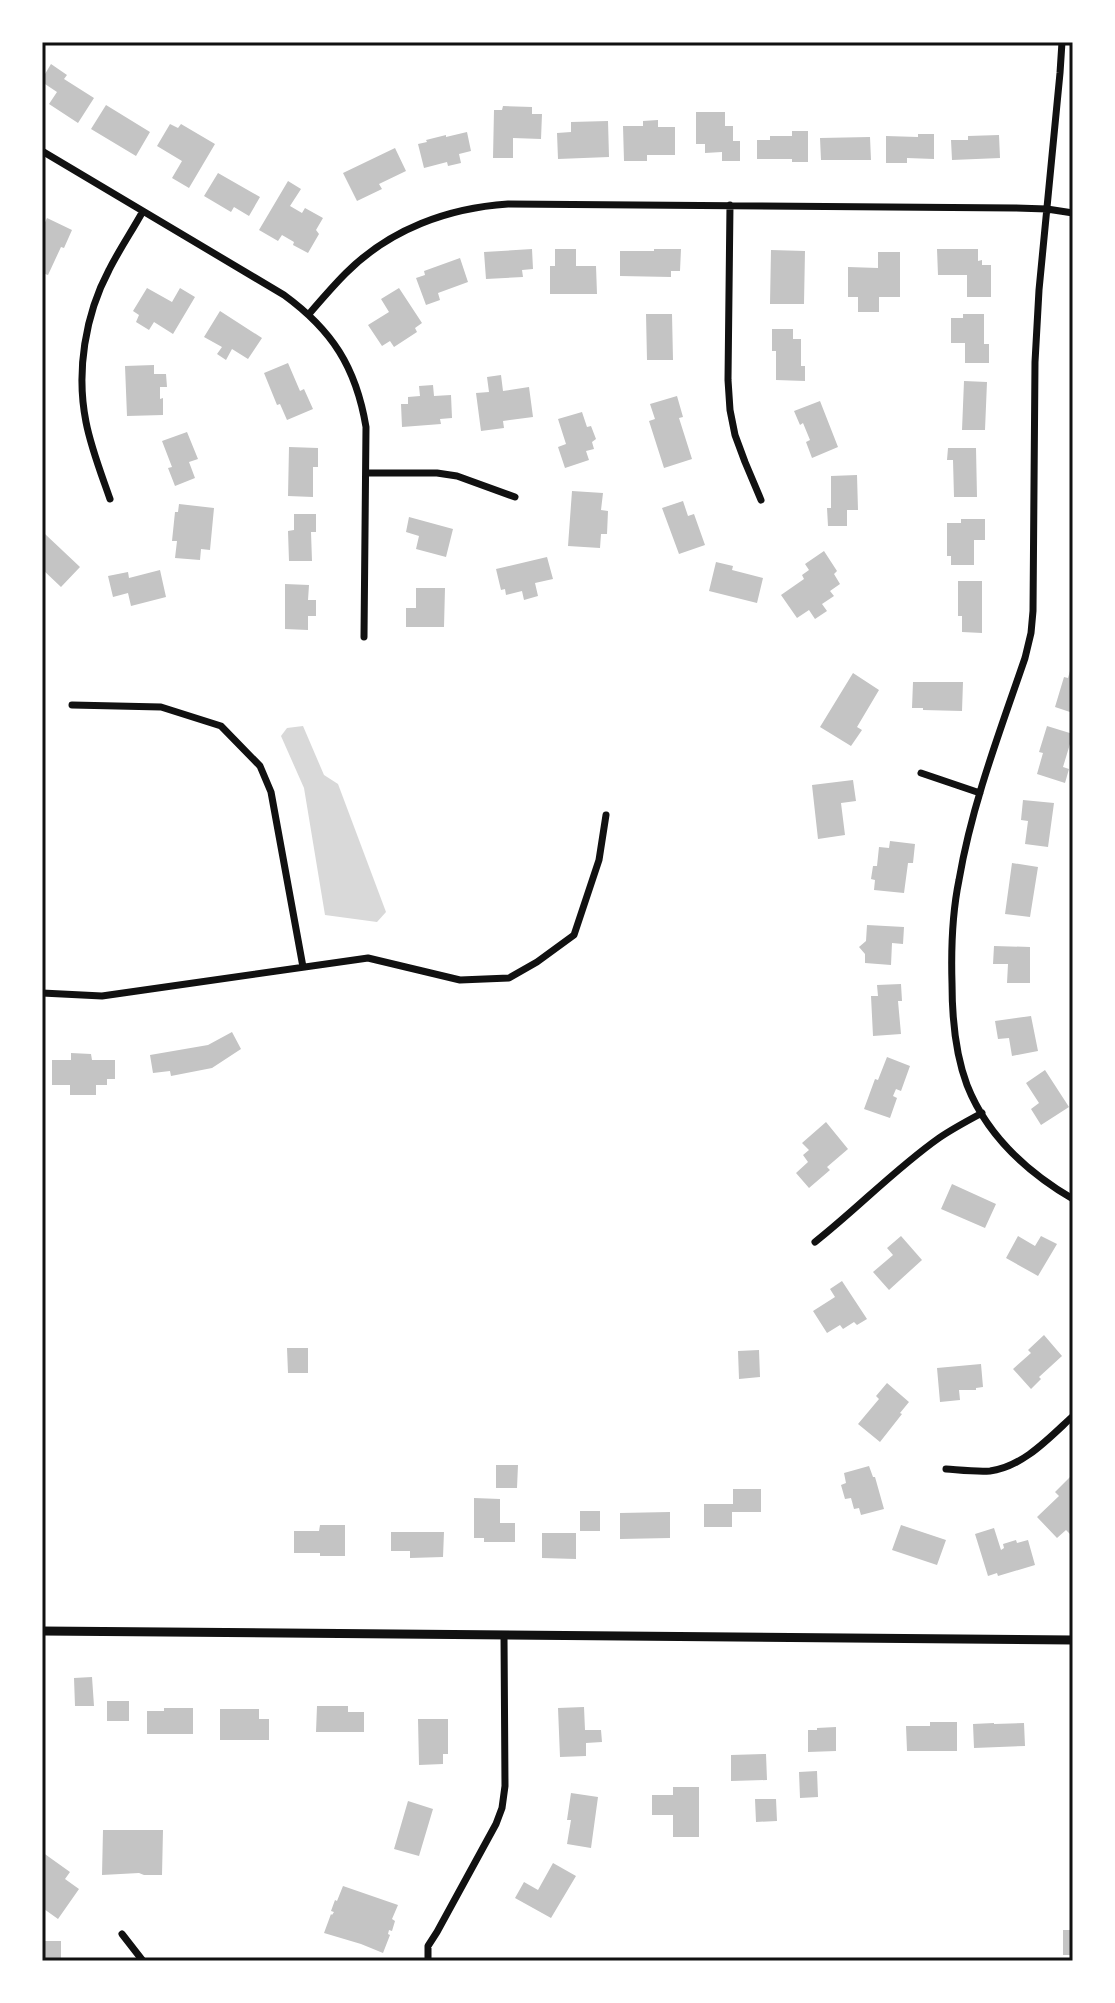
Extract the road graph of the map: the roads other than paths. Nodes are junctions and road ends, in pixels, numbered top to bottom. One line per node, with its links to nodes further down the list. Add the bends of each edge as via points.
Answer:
1 (1062, 42): 4 (street)
2 (42, 151): 5 (street)
3 (730, 205): 4 (street); 7 (street, via 508,204 453,212 396,235 367,255); 11 (street, via 730,410)
4 (1047, 209): 6 (street); 15 (street, via 1035,362 1031,633)
5 (143, 211): 7 (street); 10 (street, via 95,302 83,363 85,419)
6 (1073, 213)
7 (309, 314): 8 (street, via 331,337 354,379 366,427)
8 (366, 473): 9 (street, via 447,474); 12 (street)
9 (515, 497)
10 (110, 499)
11 (761, 500)
12 (364, 637)
13 (72, 705): 17 (street, via 161,707 221,726 260,766 271,792)
14 (921, 773): 15 (street)
15 (980, 793): 19 (street, via 958,881 951,965 959,1060)
16 (606, 815): 17 (street, via 599,860 574,935 509,978 460,980 368,958)
17 (303, 967): 18 (street, via 102,996)
18 (42, 993)
19 (982, 1113): 20 (street, via 1013,1155); 21 (street, via 941,1137)
20 (1073, 1199)
21 (815, 1242)
22 (1073, 1416): 23 (street, via 1012,1464 988,1471)
23 (946, 1469)
24 (42, 1631): 25 (street)
25 (504, 1635): 26 (street); 29 (street, via 502,1808 428,1946)
26 (1073, 1640)
27 (122, 1934): 28 (street)
28 (143, 1961)
29 (428, 1961)

